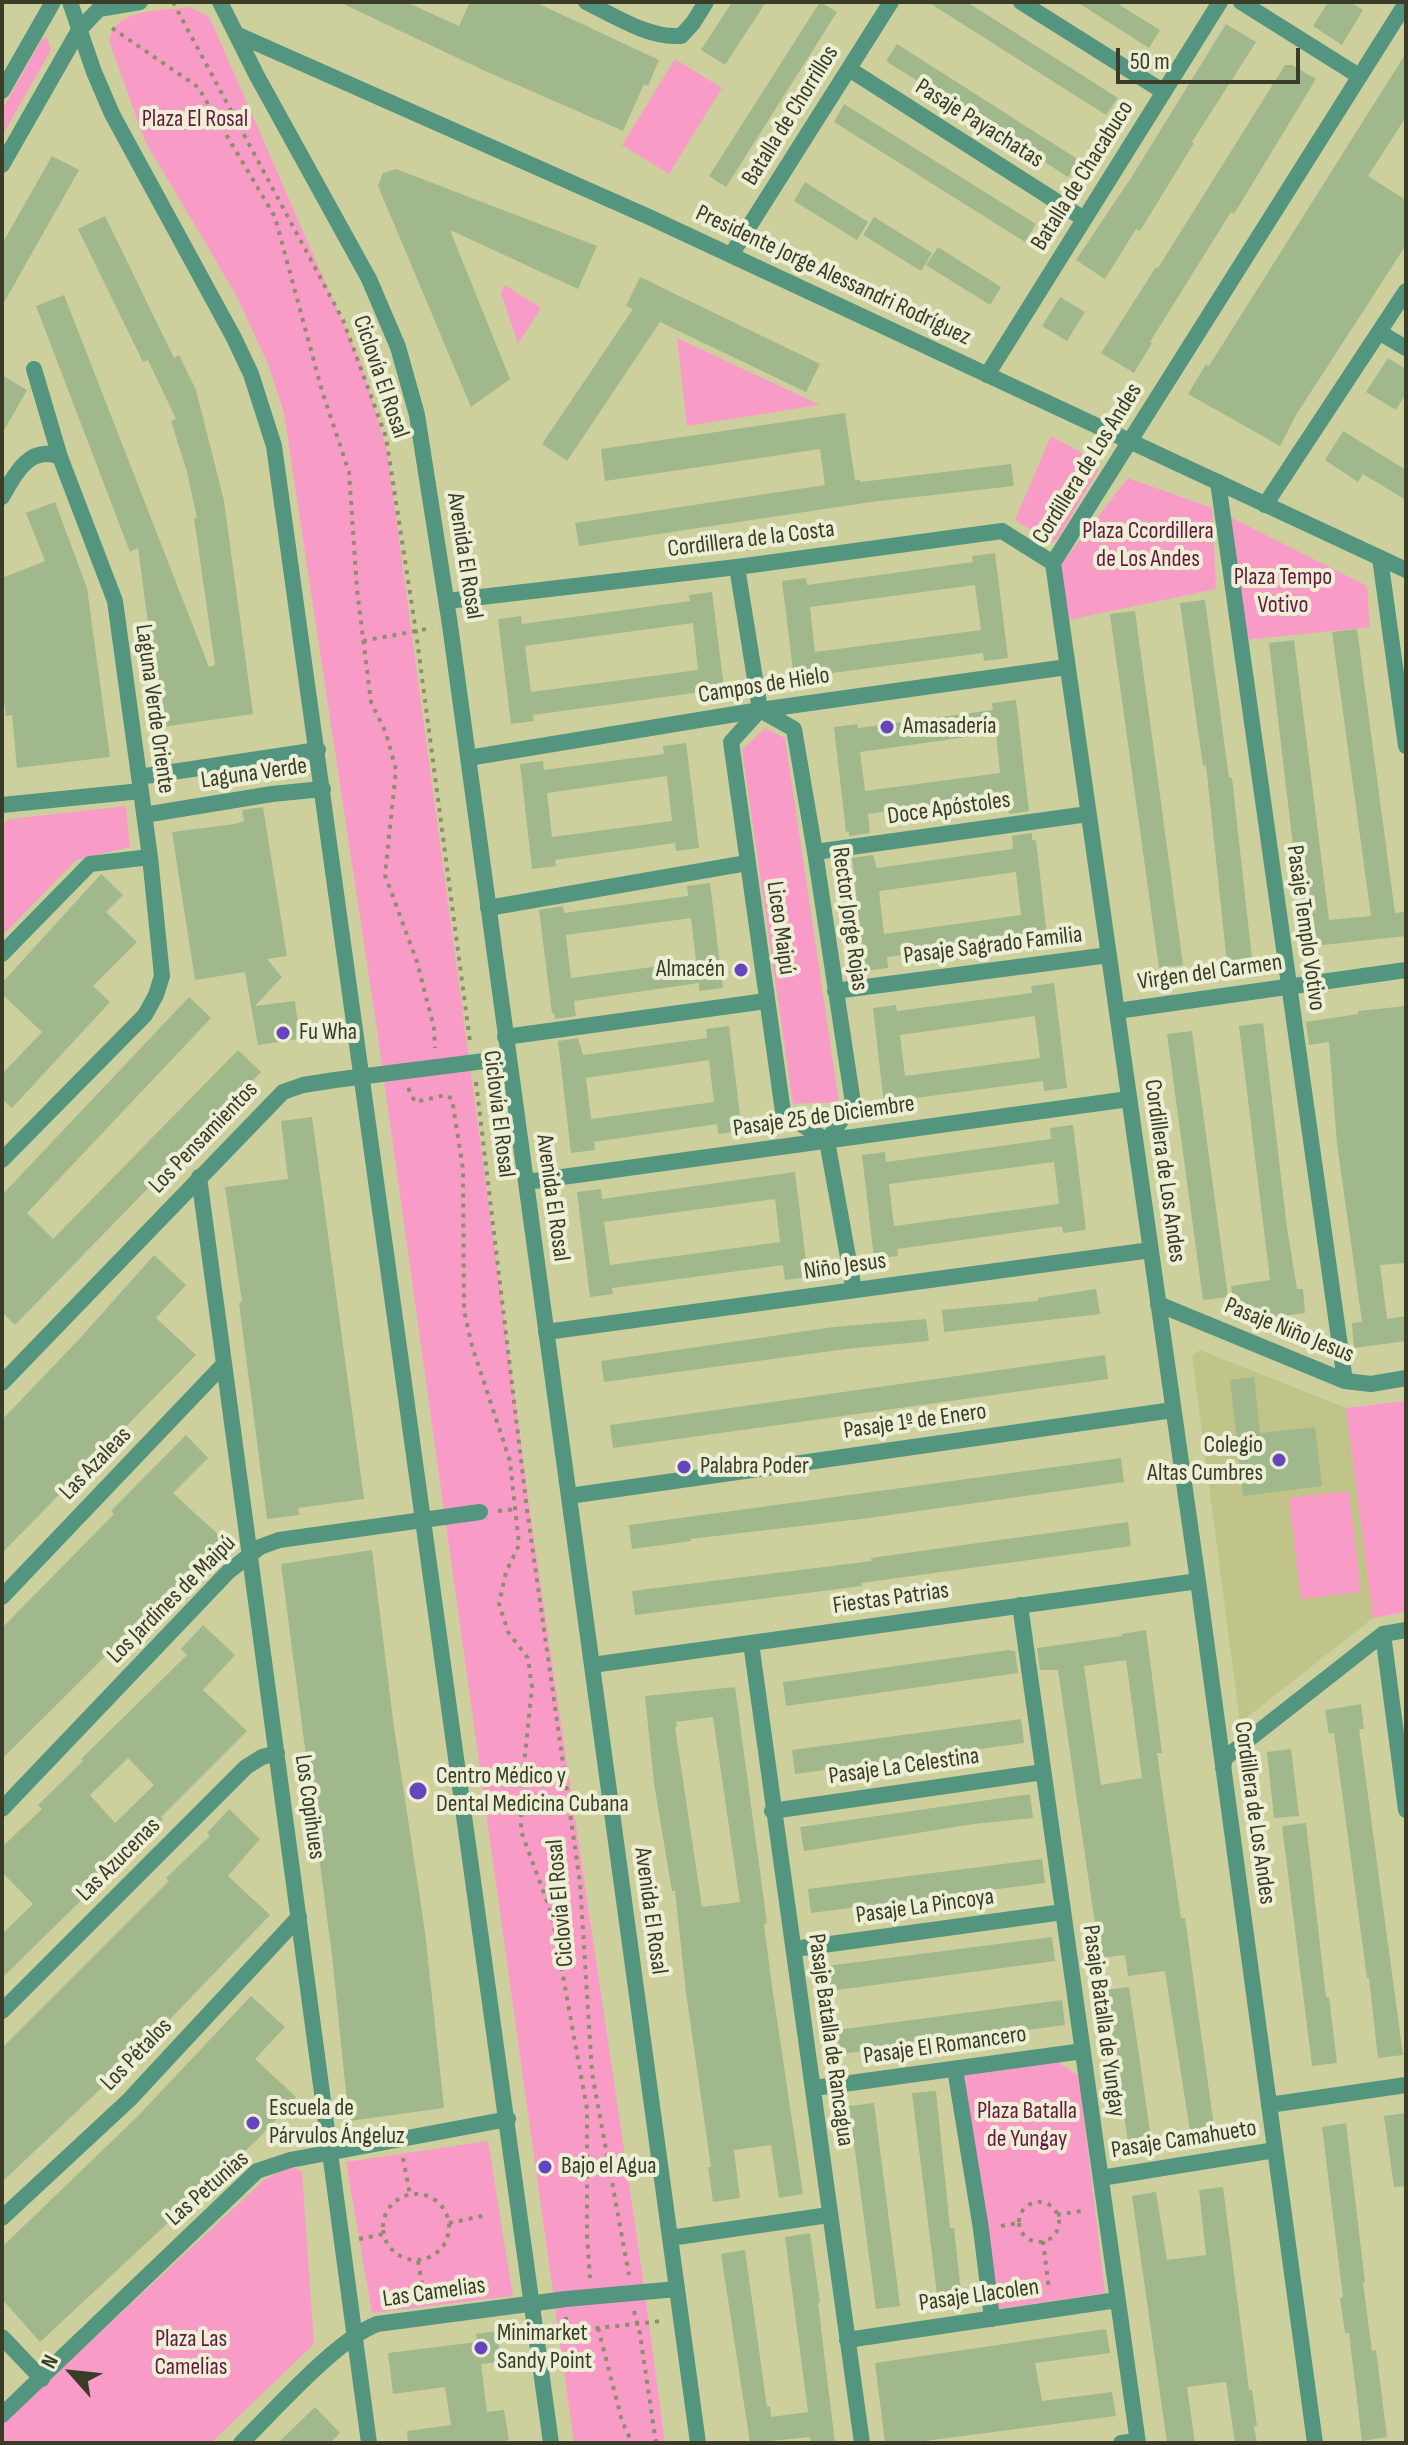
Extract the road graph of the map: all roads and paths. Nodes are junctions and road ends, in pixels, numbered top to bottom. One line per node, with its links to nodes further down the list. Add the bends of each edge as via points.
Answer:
1 (53, 2): 18 (street)
2 (70, 2): 14 (street)
3 (140, 2): 13 (street)
4 (173, 2): 39 (path, Ciclovía El Rosal, via 343,320 386,437)
5 (220, 2): 15 (street, Avenida El Rosal)
6 (586, 2): 7 (street, via 666,37 681,36)
7 (706, 2)
8 (891, 2): 16 (street, Batalla de Chorrillos)
9 (1021, 2): 19 (street)
10 (1220, 2): 19 (street, Batalla de Chacabuco)
11 (1241, 2): 17 (street)
12 (1406, 3): 17 (street, Cordillera de Los Andes)
13 (99, 9): 14 (street); 40 (path, via 108,26 198,87 275,217 349,472)
14 (79, 30): 20 (street); 44 (street, via 112,114 234,338 264,410 280,483)
15 (236, 34): 22 (street, Presidente Jorge Alessandri Rodríguez); 37 (street, Avenida El Rosal, via 369,279 398,347 417,415)
16 (849, 69): 21 (street, Pasaje Payachatas); 22 (street, Batalla de Chorrillos)
17 (1359, 76): 28 (street, Cordillera de Los Andes)
18 (2, 91)
19 (1164, 92): 21 (street, Batalla de Chacabuco)
20 (2, 165)
21 (1084, 219): 27 (street, Batalla de Chacabuco)
22 (731, 255): 27 (street, Presidente Jorge Alessandri Rodríguez)
23 (1406, 291): 24 (street)
24 (1379, 332): 25 (street); 32 (street)
25 (1406, 348)
26 (34, 369): 29 (street, Laguna Verde Oriente)
27 (987, 375): 28 (street, Presidente Jorge Alessandri Rodríguez)
28 (1129, 443): 30 (street, Presidente Jorge Alessandri Rodríguez); 34 (street, Cordillera de Los Andes)
29 (60, 457): 31 (street, via 51,453 30,458); 46 (street, Laguna Verde Oriente, via 115,601)
30 (1218, 482): 32 (street, Presidente Jorge Alessandri Rodríguez); 58 (street, Pasaje Templo Votivo)
31 (2, 497)
32 (1265, 505): 33 (street, Presidente Jorge Alessandri Rodríguez)
33 (1380, 558): 36 (street, Presidente Jorge Alessandri Rodríguez); 43 (street)
34 (1053, 563): 35 (street, Cordillera de la Costa, via 1002,531); 41 (street, Cordillera de Los Andes)
35 (737, 567): 37 (street, Cordillera de la Costa); 42 (street)
36 (1406, 570)
37 (447, 601): 38 (street, Avenida El Rosal)
38 (450, 625): 39 (path); 45 (street, Avenida El Rosal)
39 (416, 632): 40 (path); 64 (path, Ciclovía El Rosal)
40 (363, 641): 65 (path, via 371,702 396,770 385,875 417,962 434,1028)
41 (1067, 667): 42 (street, Campos de Hielo); 49 (street, Cordillera de Los Andes)
42 (760, 710): 45 (street, Campos de Hielo); 51 (street, Rector Jorge Rojas, via 794,729); 53 (street, Liceo Maipú, via 731,742)
43 (1406, 746)
44 (318, 750): 46 (street, Laguna Verde); 47 (street)
45 (468, 758): 54 (street, Avenida El Rosal)
46 (140, 784): 48 (street, Laguna Verde); 50 (street, Laguna Verde Oriente)
47 (323, 789): 50 (street, Laguna Verde); 67 (street)
48 (2, 804)
49 (1088, 814): 51 (street, Doce Apóstoles); 56 (street, Cordillera de Los Andes)
50 (144, 815): 52 (street, Laguna Verde Oriente)
51 (815, 852): 59 (street, Rector Jorge Rojas)
52 (150, 857): 55 (street, via 90,864); 70 (street, Laguna Verde Oriente, via 162,976 156,995 145,1015)
53 (747, 863): 54 (street); 60 (street, Liceo Maipú)
54 (488, 908): 62 (street, Avenida El Rosal)
55 (2, 954)
56 (1109, 955): 59 (street, Pasaje Sagrado Familia); 61 (street, Cordillera de Los Andes)
57 (1406, 970): 58 (street, Virgen del Carmen)
58 (1290, 987): 61 (street, Virgen del Carmen); 79 (street, Pasaje Templo Votivo)
59 (835, 991): 69 (street, Rector Jorge Rojas, via 853,1103)
60 (766, 1001): 62 (street); 69 (street, Liceo Maipú, via 783,1112)
61 (1117, 1011): 68 (street, Cordillera de Los Andes)
62 (505, 1037): 63 (street, Avenida El Rosal)
63 (508, 1058): 64 (street, Los Pensamientos); 72 (street, Avenida El Rosal)
64 (473, 1062): 65 (street, Los Pensamientos); 125 (path, Ciclovía El Rosal, via 527,1510 580,1883 592,2073)
65 (436, 1067): 66 (street, Los Pensamientos)
66 (404, 1071): 67 (street, Los Pensamientos); 126 (path, via 415,1102 446,1095 452,1099 463,1169 464,1311 510,1461 519,1545 499,1604 508,1632 528,1658 532,1687 521,1831 552,1915 587,2109)
67 (363, 1076): 71 (street, Los Pensamientos, via 283,1092); 84 (street)
68 (1129, 1099): 69 (street, Pasaje 25 de Diciembre); 73 (street, Cordillera de Los Andes)
69 (827, 1141): 72 (street, Pasaje 25 de Diciembre); 74 (street)
70 (2, 1160)
71 (199, 1177): 77 (street, Los Copihues); 80 (street, Los Pensamientos)
72 (526, 1182): 76 (street, Avenida El Rosal)
73 (1151, 1250): 74 (street, Niño Jesus); 75 (street, Cordillera de Los Andes)
74 (854, 1290): 76 (street, Niño Jesus)
75 (1158, 1304): 79 (street, Pasaje Niño Jesus); 81 (street, Cordillera de Los Andes)
76 (546, 1332): 82 (street, Avenida El Rosal)
77 (224, 1364): 85 (street, Los Copihues); 87 (street, Las Azaleas)
78 (1406, 1378): 79 (street, Pasaje Niño Jesus, via 1371,1384)
79 (1345, 1381)
80 (2, 1383)
81 (1173, 1410): 82 (street, Pasaje 1º de Enero); 86 (street, Cordillera de Los Andes)
82 (569, 1496): 92 (street, Avenida El Rosal)
83 (480, 1512): 84 (street, Los Jardines de Maipú)
84 (425, 1519): 85 (street, Los Jardines de Maipú, via 279,1540); 108 (street)
85 (250, 1554): 93 (street, Los Copihues); 96 (street, Los Jardines de Maipú)
86 (1198, 1581): 88 (street, Fiestas Patrias); 94 (street, Cordillera de Los Andes)
87 (2, 1597)
88 (1020, 1605): 91 (street, Fiestas Patrias); 95 (street, Pasaje Batalla de Yungay)
89 (1406, 1630): 90 (street)
90 (1383, 1634): 94 (street, via 1225,1758); 97 (street)
91 (751, 1643): 92 (street, Fiestas Patrias); 98 (street, Pasaje Batalla de Rancagua)
92 (592, 1665): 121 (street, Avenida El Rosal)
93 (277, 1753): 100 (street, Los Copihues); 102 (street, Las Azucenas, via 246,1767)
94 (1223, 1768): 107 (street, Cordillera de Los Andes)
95 (1043, 1772): 98 (street, Pasaje La Celestina); 99 (street, Pasaje Batalla de Yungay)
96 (2, 1809)
97 (1406, 1810)
98 (772, 1811): 101 (street, Pasaje Batalla de Rancagua)
99 (1063, 1912): 101 (street, Pasaje La Pincoya); 103 (street, Pasaje Batalla de Yungay)
100 (299, 1917): 110 (street, Los Copihues); 118 (street, Los Pétalos, via 129,2100)
101 (794, 1949): 106 (street, Pasaje Batalla de Rancagua)
102 (2, 2011)
103 (1083, 2051): 104 (street, Pasaje El Romancero); 112 (street, Pasaje Batalla de Yungay)
104 (955, 2069): 106 (street, Pasaje El Romancero); 134 (street)
105 (1406, 2085): 107 (street)
106 (814, 2088): 116 (street, Pasaje Batalla de Rancagua)
107 (1269, 2105): 109 (street, Cordillera de Los Andes)
108 (508, 2119): 110 (street, Las Petunias); 131 (street)
109 (1275, 2150): 112 (street, Pasaje Camahueto); 150 (street, Cordillera de Los Andes)
110 (330, 2152): 137 (street, Los Copihues); 140 (street, Las Petunias, via 257,2171)
111 (402, 2156): 113 (path)
112 (1101, 2178): 114 (street, Pasaje Batalla de Yungay)
113 (410, 2195): 119 (path, via 431,2198); 120 (path, via 391,2206)
114 (1104, 2207): 117 (path); 129 (street, Pasaje Batalla de Yungay)
115 (487, 2215): 119 (path)
116 (829, 2215): 121 (street); 139 (street, Pasaje Batalla de Rancagua)
117 (1057, 2215): 123 (path, via 1057,2228); 123 (path, via 1044,2203 1022,2211 1020,2230)
118 (2, 2218)
119 (449, 2223): 124 (path, via 445,2243)
120 (384, 2234): 122 (path); 124 (path, via 397,2254)
121 (670, 2238): 127 (street, Avenida El Rosal)
122 (359, 2239)
123 (1043, 2241): 132 (path)
124 (418, 2261): 130 (path)
125 (629, 2276)
126 (590, 2279)
127 (677, 2289): 128 (street, Las Camelias); 133 (street, Avenida El Rosal)
128 (566, 2299): 131 (street, Las Camelias); 136 (path, via 566,2325 572,2331)
129 (1117, 2300): 132 (street, Pasaje Llacolen); 142 (street, Pasaje Batalla de Yungay)
130 (426, 2303)
131 (533, 2304): 137 (street, Las Camelias, via 377,2324); 145 (street)
132 (1052, 2310): 134 (street, Pasaje Llacolen)
133 (681, 2319): 135 (path); 148 (street, Avenida El Rosal)
134 (992, 2319): 139 (street, Pasaje Llacolen)
135 (637, 2323): 136 (path); 147 (path)
136 (598, 2328): 146 (path)
137 (355, 2336): 143 (street, Las Camelias); 144 (street, Los Copihues)
138 (2, 2337): 140 (street)
139 (847, 2340): 149 (street, Pasaje Batalla de Rancagua)
140 (42, 2379): 141 (street, Las Petunias)
141 (2, 2415)
142 (1132, 2442)
143 (241, 2443)
144 (369, 2443)
145 (551, 2443)
146 (632, 2443)
147 (656, 2443)
148 (698, 2443)
149 (862, 2443)
150 (1315, 2443)

